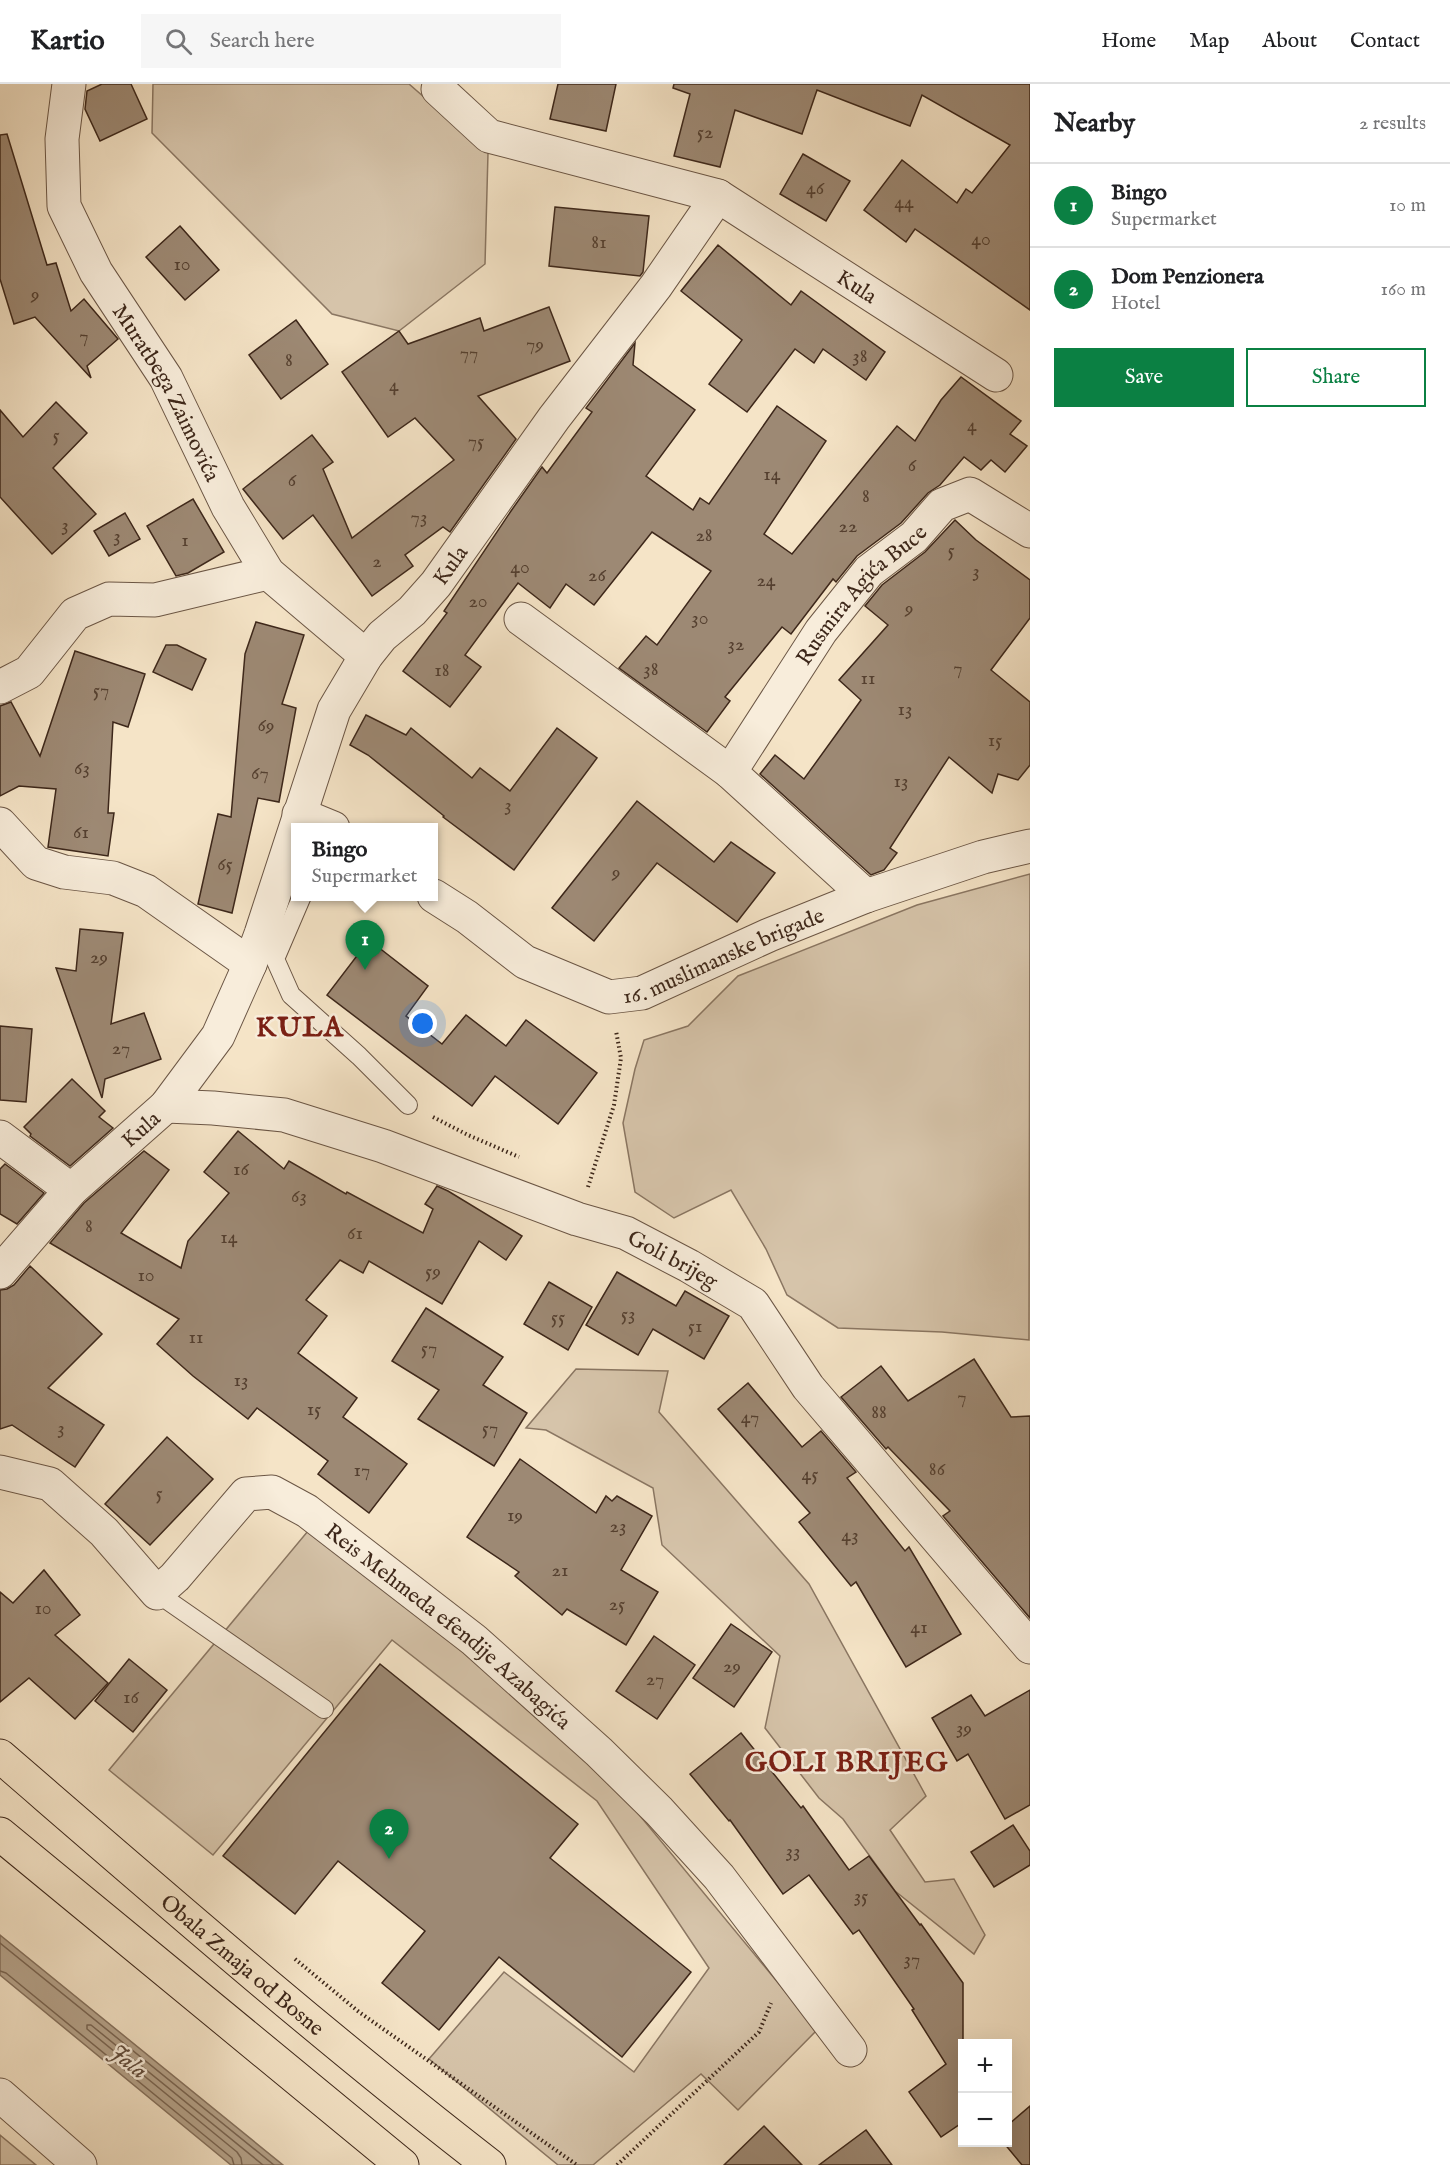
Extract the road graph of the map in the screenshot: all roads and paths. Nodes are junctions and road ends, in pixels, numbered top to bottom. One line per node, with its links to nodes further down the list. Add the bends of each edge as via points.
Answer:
1 (69, 84): 6 (street, Muratbega Zaimovića, via 62,139 64,206 96,272 166,378 228,507)
2 (438, 89): 3 (street, Kula, via 489,136)
3 (718, 196): 4 (street, Kula); 8 (street, Kula, via 436,584)
4 (996, 375)
5 (1030, 531): 10 (street, Rusmira Agića Buce, via 970,494 942,505 914,537 869,571 821,631)
6 (268, 573): 8 (street, Muratbega Zaimovića); 9 (street, via 156,600 109,599 75,614 29,672)
7 (521, 620): 10 (street)
8 (366, 656): 11 (street, Kula, via 334,710)
9 (0, 687)
10 (730, 772): 17 (street)
11 (299, 814): 12 (street, Kula); 13 (street)
12 (296, 823)
13 (321, 823)
14 (0, 824): 20 (street, via 36,862 64,872 113,878 146,891)
15 (291, 838): 20 (street, Kula)
16 (1030, 846): 17 (street, 16. muslimanske brigade, via 983,857)
17 (866, 896): 21 (street, 16. muslimanske brigade, via 768,935 642,993)
18 (438, 899): 21 (street, 16. muslimanske brigade, via 525,962)
19 (300, 901): 22 (lane, via 275,959 291,995)
20 (250, 964): 23 (street, Kula, via 218,1036)
21 (609, 997): 26 (path, via 621,1058 614,1105)
22 (408, 1105): 24 (path)
23 (166, 1106): 27 (street, Kula); 31 (street, Goli brijeg, via 284,1115 383,1146 577,1219 626,1233 753,1304 808,1387)
24 (468, 1135)
25 (0, 1137): 27 (street)
26 (588, 1186)
27 (71, 1190): 28 (street, Kula)
28 (0, 1272)
29 (0, 1472): 30 (street, via 50,1484 104,1532)
30 (157, 1593): 32 (lane); 36 (street, Reis Mehmeda efendije Azabagića, via 175,1578 246,1494 272,1492 307,1511 474,1640 599,1752 718,1877)
31 (1030, 1647)
32 (324, 1709)
33 (0, 1756): 41 (main road, Obala Zmaja od Bosne, via 185,1916)
34 (0, 1834): 40 (main road)
35 (295, 1959): 42 (path, via 359,2012)
36 (787, 1967): 37 (street, Reis Mehmeda efendije Azabagića); 43 (path, via 759,2032)
37 (850, 2050)
38 (0, 2095): 39 (street)
39 (80, 2165)
40 (402, 2165)
41 (489, 2165)
42 (577, 2165)
43 (617, 2165)

